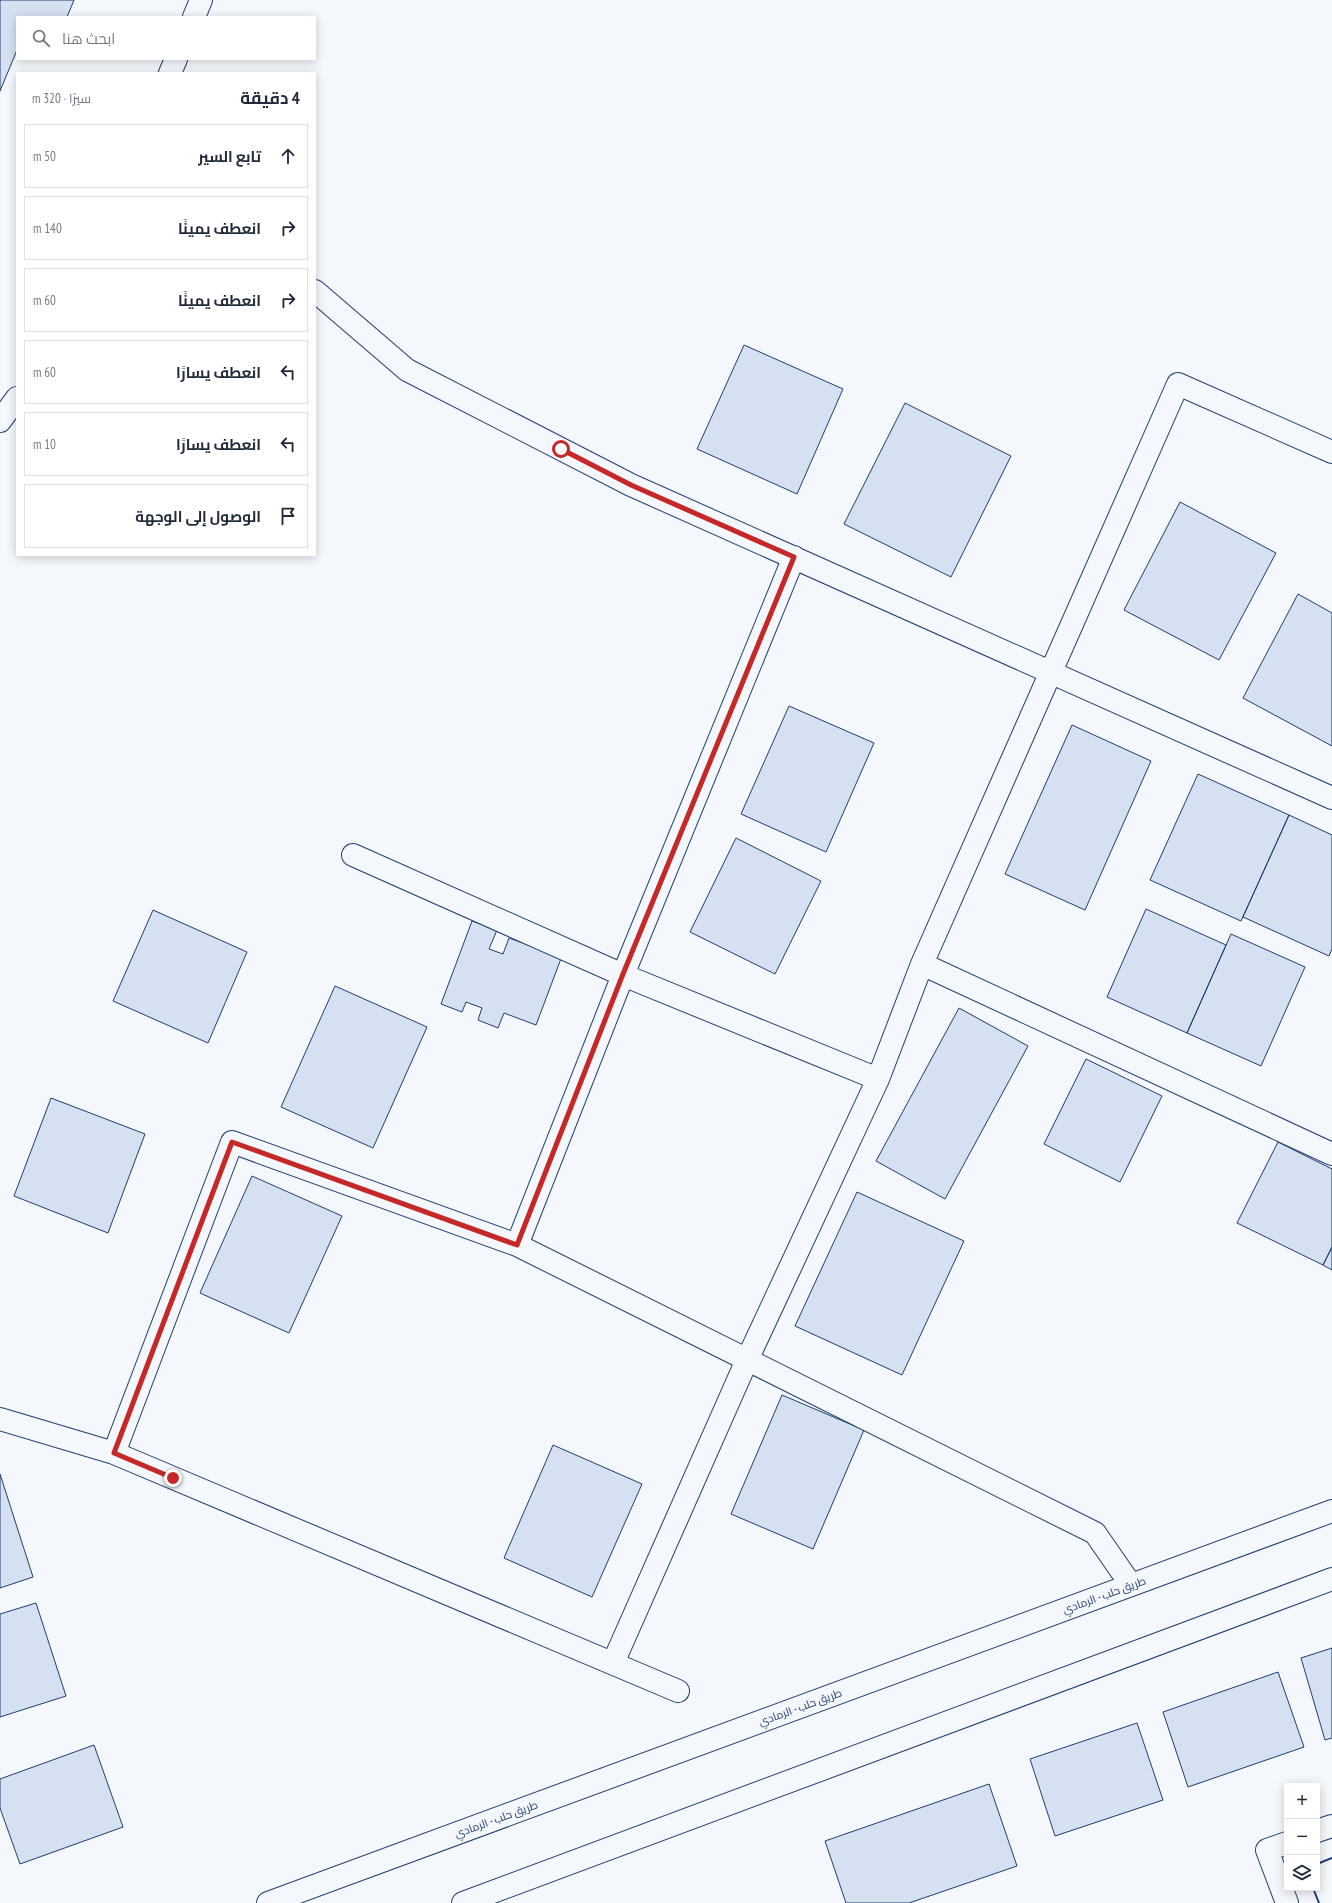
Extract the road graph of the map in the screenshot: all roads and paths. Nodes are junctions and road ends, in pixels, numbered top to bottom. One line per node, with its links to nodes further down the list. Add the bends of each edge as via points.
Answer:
1 (201, 0): 2 (main road)
2 (194, 16)
3 (176, 60): 4 (main road)
4 (170, 72)
5 (316, 292): 9 (main road, via 407,370 631,485)
6 (16, 399): 7 (main road)
7 (0, 421)
8 (1332, 452): 10 (main road, via 1178,384)
9 (794, 557): 10 (main road); 14 (main road)
10 (1051, 672): 11 (main road); 13 (main road)
11 (1332, 798)
12 (353, 855): 14 (main road)
13 (922, 964): 15 (main road); 16 (main road)
14 (623, 974): 15 (main road); 17 (main road)
15 (878, 1079): 18 (main road)
16 (1332, 1154)
17 (517, 1245): 18 (main road); 20 (main road, via 232,1142)
18 (747, 1360): 23 (main road, via 1095,1533); 24 (main road)
19 (0, 1419): 20 (main road)
20 (114, 1453): 24 (main road)
21 (1332, 1511): 23 (main road, طريق حلب - الرمادي)
22 (1332, 1579): 30 (main road)
23 (1131, 1585): 29 (main road, طريق حلب - الرمادي)
24 (613, 1664): 25 (main road)
25 (678, 1691)
26 (1332, 1826): 27 (main road)
27 (1320, 1830)
28 (1284, 1844): 31 (main road, via 1267,1850)
29 (268, 1903)
30 (463, 1903)
31 (1287, 1903)

